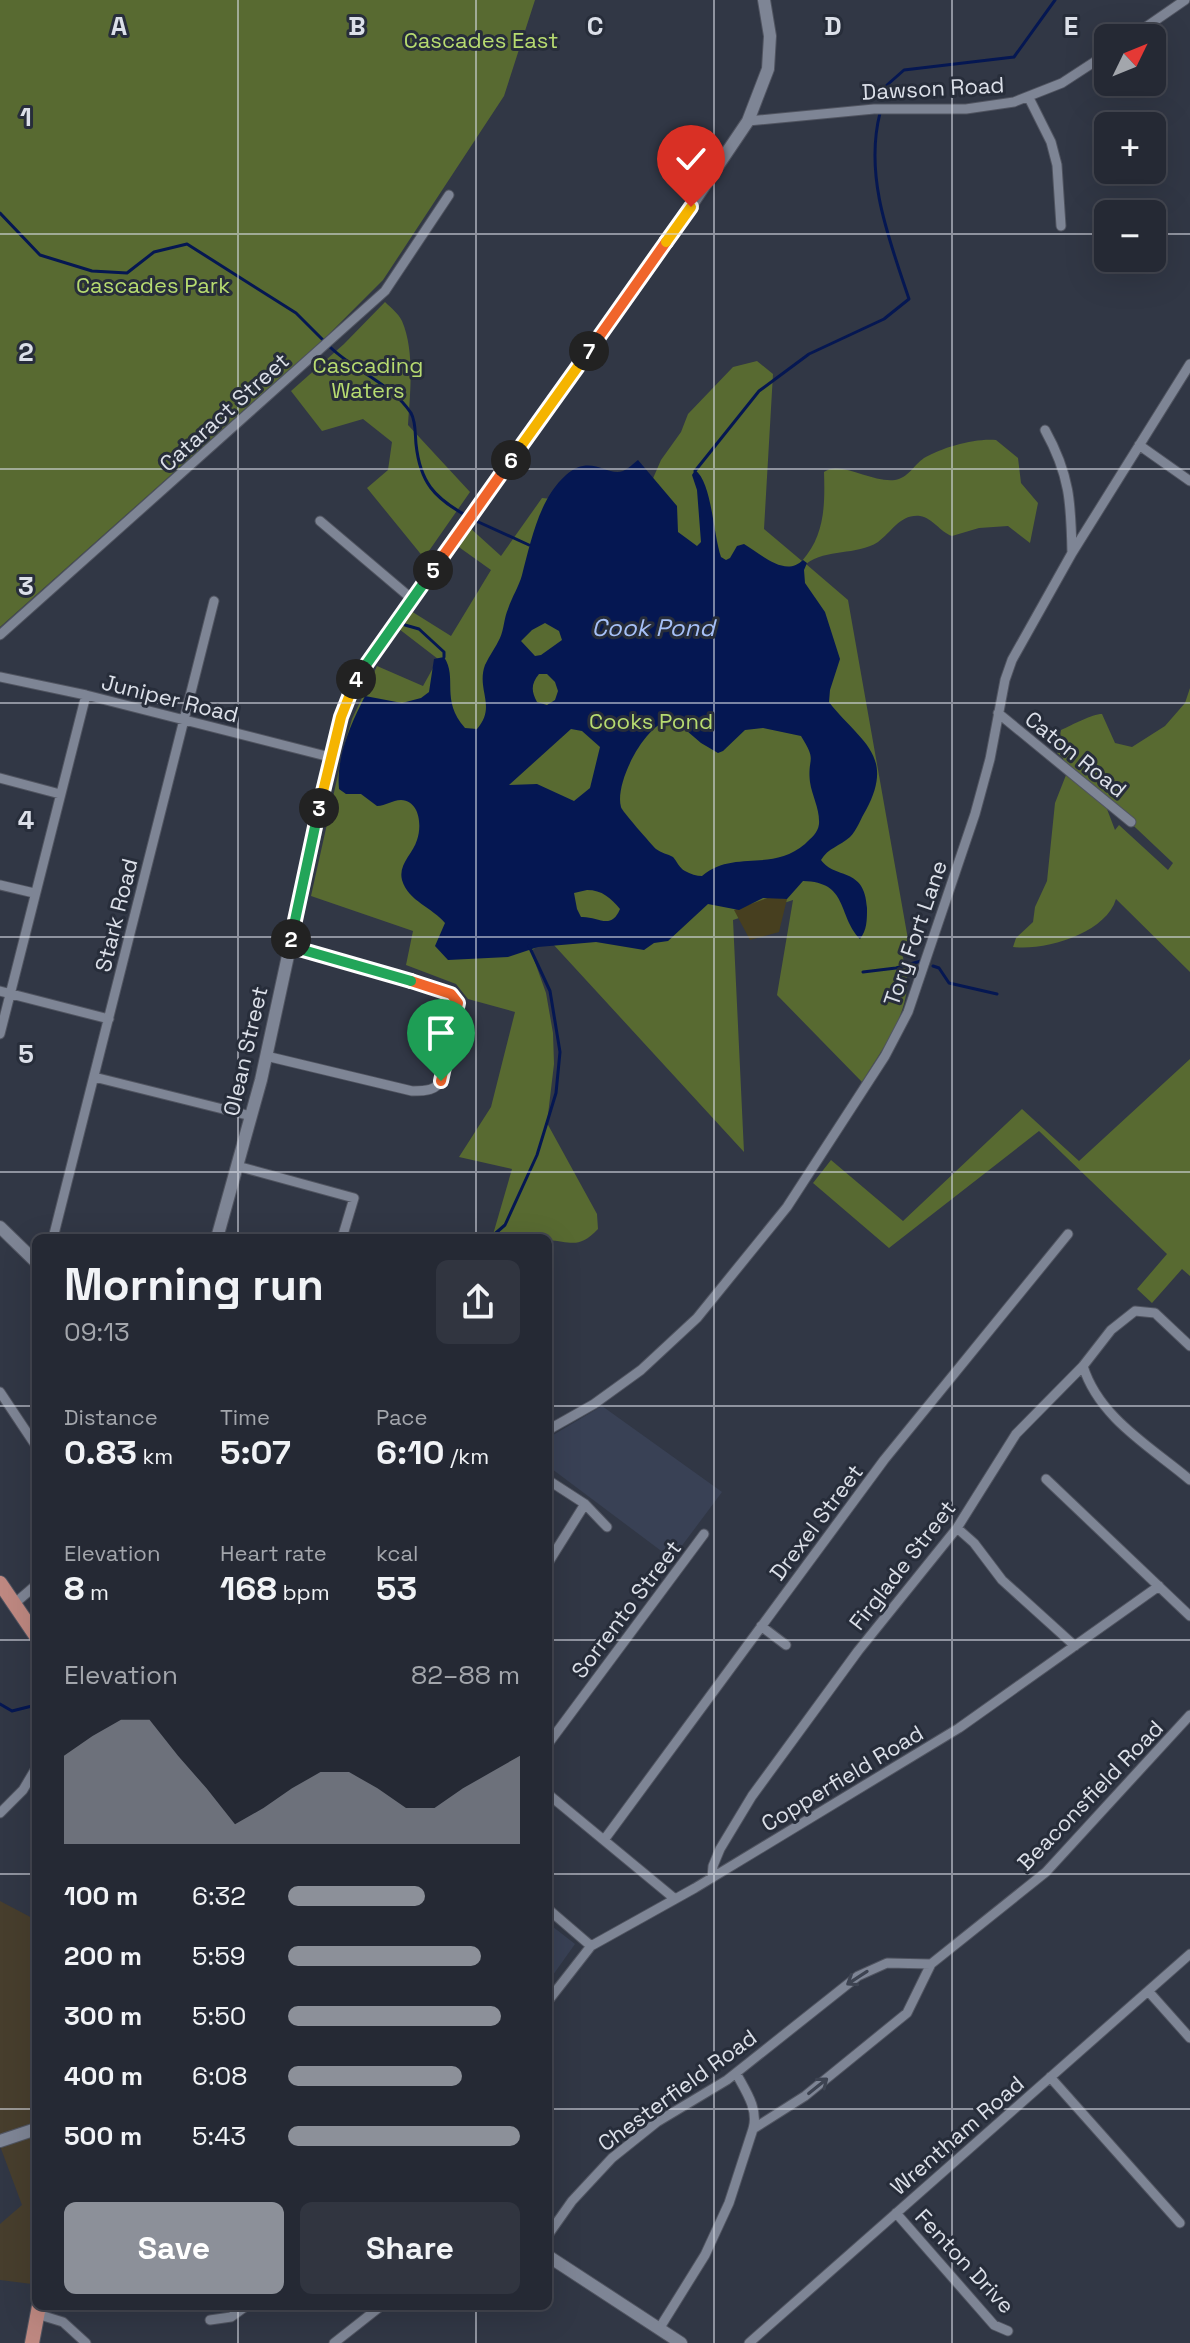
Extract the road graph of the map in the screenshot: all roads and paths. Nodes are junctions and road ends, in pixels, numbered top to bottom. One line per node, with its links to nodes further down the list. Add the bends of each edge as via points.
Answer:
1 (764, 0): 6 (street, Olean Street, via 768,69)
2 (1185, 0): 3 (street)
3 (1150, 24)
4 (1094, 62): 5 (street, Dawson Road)
5 (1029, 98): 6 (street, Dawson Road, via 966,109 874,109); 8 (street, via 1057,165)
6 (748, 121): 15 (street, Olean Street)
7 (449, 195): 17 (street, Cataract Street, via 385,291)
8 (1061, 226)
9 (1190, 364): 11 (street, Tory Fort Lane)
10 (1045, 430): 14 (street, via 1069,485)
11 (1139, 445): 12 (street); 14 (street, Tory Fort Lane)
12 (1190, 481)
13 (320, 521): 15 (street)
14 (1072, 553): 20 (street, Tory Fort Lane, via 1012,660)
15 (412, 599): 22 (street, Olean Street, via 353,684)
16 (214, 601): 21 (street, Stark Road)
17 (0, 635)
18 (0, 677): 19 (street, Juniper Road)
19 (86, 695): 21 (street, Juniper Road); 24 (street)
20 (998, 713): 25 (street, Caton Road); 45 (street, Tory Fort Lane, via 975,814 908,1012 856,1104 787,1207 687,1329 641,1370)
21 (184, 720): 22 (street, Juniper Road); 30 (street, Stark Road)
22 (330, 757): 28 (street, Olean Street)
23 (0, 778): 24 (street)
24 (60, 794): 27 (street)
25 (1131, 822)
26 (0, 885): 27 (street)
27 (34, 893): 29 (street)
28 (289, 946): 32 (street, Olean Street); 32 (street, via 444,991 455,998 458,1013 443,1078 428,1091)
29 (5, 993): 30 (street); 31 (street)
30 (109, 1019): 33 (street, Stark Road)
31 (0, 1034)
32 (266, 1056): 34 (street, Olean Street)
33 (94, 1077): 34 (street); 37 (street, Stark Road)
34 (251, 1116): 35 (street, Olean Street)
35 (237, 1166): 38 (street, Olean Street); 39 (street, via 354,1198)
36 (0, 1227): 41 (street)
37 (54, 1234)
38 (218, 1234)
39 (343, 1234)
40 (1068, 1234): 60 (street, Drexel Street, via 884,1460)
41 (32, 1258)
42 (1190, 1346): 43 (street, Firglade Street, via 1155,1313 1135,1311 1111,1330)
43 (1083, 1366): 48 (street, via 1090,1387 1108,1411); 52 (street, Firglade Street, via 1016,1434)
44 (0, 1392): 46 (street)
45 (552, 1428)
46 (32, 1440)
47 (1046, 1479): 56 (street)
48 (1190, 1480)
49 (552, 1483): 50 (street)
50 (585, 1504): 51 (street); 54 (street)
51 (607, 1527)
52 (957, 1528): 63 (street, via 1002,1580); 70 (street, Firglade Street, via 752,1796 720,1849)
53 (704, 1534): 65 (street, Sorrento Street)
54 (552, 1557)
55 (0, 1583): 58 (main road)
56 (1159, 1586): 59 (street); 63 (street, Copperfield Road)
57 (32, 1588): 58 (street)
58 (14, 1604): 61 (main road)
59 (1190, 1616)
60 (761, 1626): 62 (street); 69 (street, Drexel Street)
61 (32, 1630)
62 (786, 1645)
63 (1075, 1646): 70 (street, Copperfield Road, via 959,1728)
64 (1190, 1715): 75 (street, Beaconsfield Road, via 1046,1872)
65 (552, 1739)
66 (32, 1774): 68 (street)
67 (552, 1797): 69 (street)
68 (0, 1813)
69 (604, 1840): 71 (street)
70 (712, 1878): 71 (street, Copperfield Road)
71 (675, 1899): 73 (street, Copperfield Road)
72 (552, 1912): 73 (street)
73 (591, 1946): 77 (street, Copperfield Road)
74 (1190, 1954): 76 (street, Wrentham Road)
75 (931, 1964): 79 (street, Chesterfield Road, one-way to 79, via 887,1963 858,1976); 81 (street, Beaconsfield Road, one-way to 75, via 805,2096 907,2013)
76 (1149, 1992): 78 (street); 80 (street, Wrentham Road)
77 (552, 1996)
78 (1190, 2038)
79 (736, 2073): 81 (street, via 750,2098); 86 (street, Chesterfield Road, via 657,2122 612,2158)
80 (1050, 2077): 84 (street, Wrentham Road); 85 (street)
81 (753, 2129): 92 (street, via 705,2255)
82 (32, 2130): 83 (street)
83 (0, 2141)
84 (896, 2213): 93 (street, Fenton Drive, via 994,2325); 98 (street, Wrentham Road)
85 (1180, 2223)
86 (552, 2229)
87 (552, 2259): 92 (street)
88 (38, 2310): 94 (main road); 95 (street, via 63,2322)
89 (241, 2310): 91 (street)
90 (376, 2310): 96 (street)
91 (210, 2320)
92 (659, 2329): 97 (street)
93 (1008, 2331)
94 (32, 2343)
95 (86, 2343)
96 (334, 2343)
97 (681, 2343)
98 (749, 2343)

